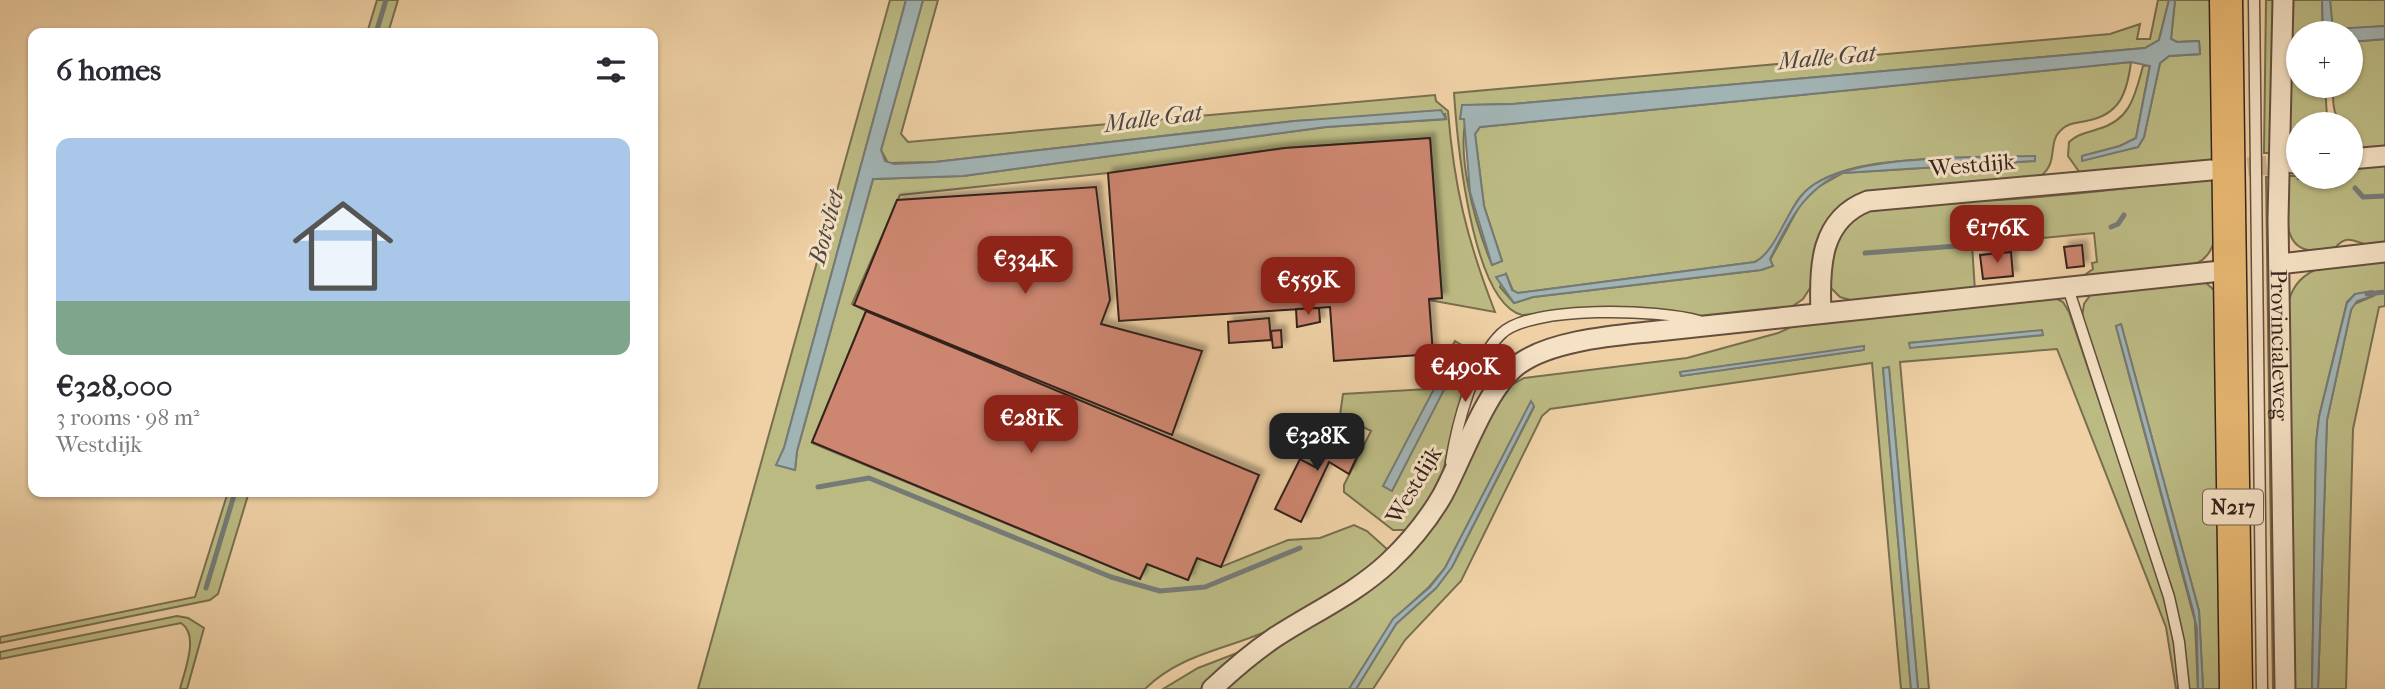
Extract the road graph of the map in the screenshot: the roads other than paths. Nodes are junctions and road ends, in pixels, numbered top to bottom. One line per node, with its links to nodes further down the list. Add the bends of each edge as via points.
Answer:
1 (2226, 0): 9 (main road, N217)
2 (2254, 0): 17 (lane, Provincialeweg)
3 (2283, 0): 8 (street, Provincialeweg)
4 (2385, 156): 5 (street)
5 (2363, 158)
6 (2211, 170): 11 (street, Westdijk, via 1868,201 1847,212 1826,241 1820,270)
7 (2385, 252): 8 (street)
8 (2279, 264): 18 (street, Provincialeweg)
9 (2231, 270): 10 (street, Westdijk); 16 (main road, N217)
10 (2068, 288): 11 (street, Westdijk); 15 (lane, via 2169,597)
11 (1821, 312): 12 (street, Westdijk)
12 (1713, 325): 13 (street, Westdijk, via 1598,339 1521,362 1490,401); 13 (lane, via 1672,315 1609,311 1511,327 1489,350 1462,413)
13 (1448, 484): 14 (street, Westdijk, via 1416,533 1387,565 1267,643)
14 (1212, 689)
15 (2184, 689)
16 (2236, 689)
17 (2262, 689)
18 (2285, 689)

